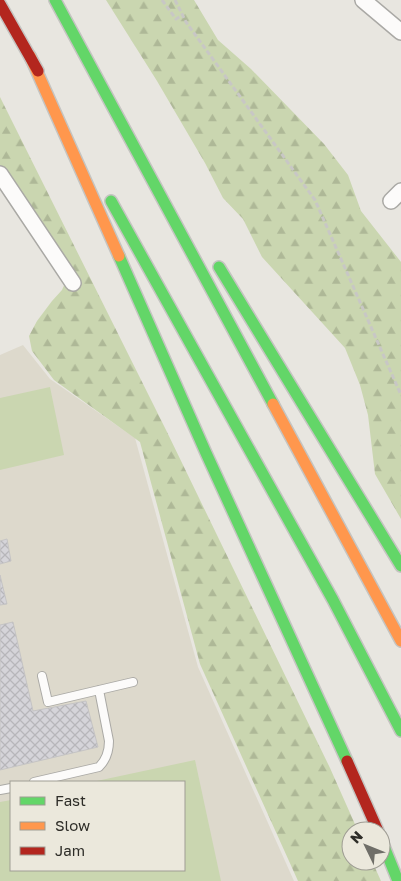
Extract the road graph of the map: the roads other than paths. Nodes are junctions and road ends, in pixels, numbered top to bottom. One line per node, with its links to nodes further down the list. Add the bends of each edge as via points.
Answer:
1 (55, 0): 4 (highway)
2 (363, 0): 5 (street)
3 (0, 4): 6 (highway)
4 (72, 30): 9 (highway); 14 (highway)
5 (401, 32)
6 (30, 56): 7 (highway); 20 (highway)
7 (93, 168)
8 (0, 174): 12 (street)
9 (166, 181)
10 (107, 194): 18 (highway, via 333,600)
11 (212, 257): 13 (highway)
12 (72, 283)
13 (401, 566)
14 (401, 641)
15 (42, 676): 17 (lane, via 48,702)
16 (133, 682): 17 (lane)
17 (99, 690): 19 (lane, via 110,741 104,762 99,767)
18 (401, 731)
19 (38, 781)
20 (374, 821)
21 (391, 864): 22 (highway)
22 (398, 881)

